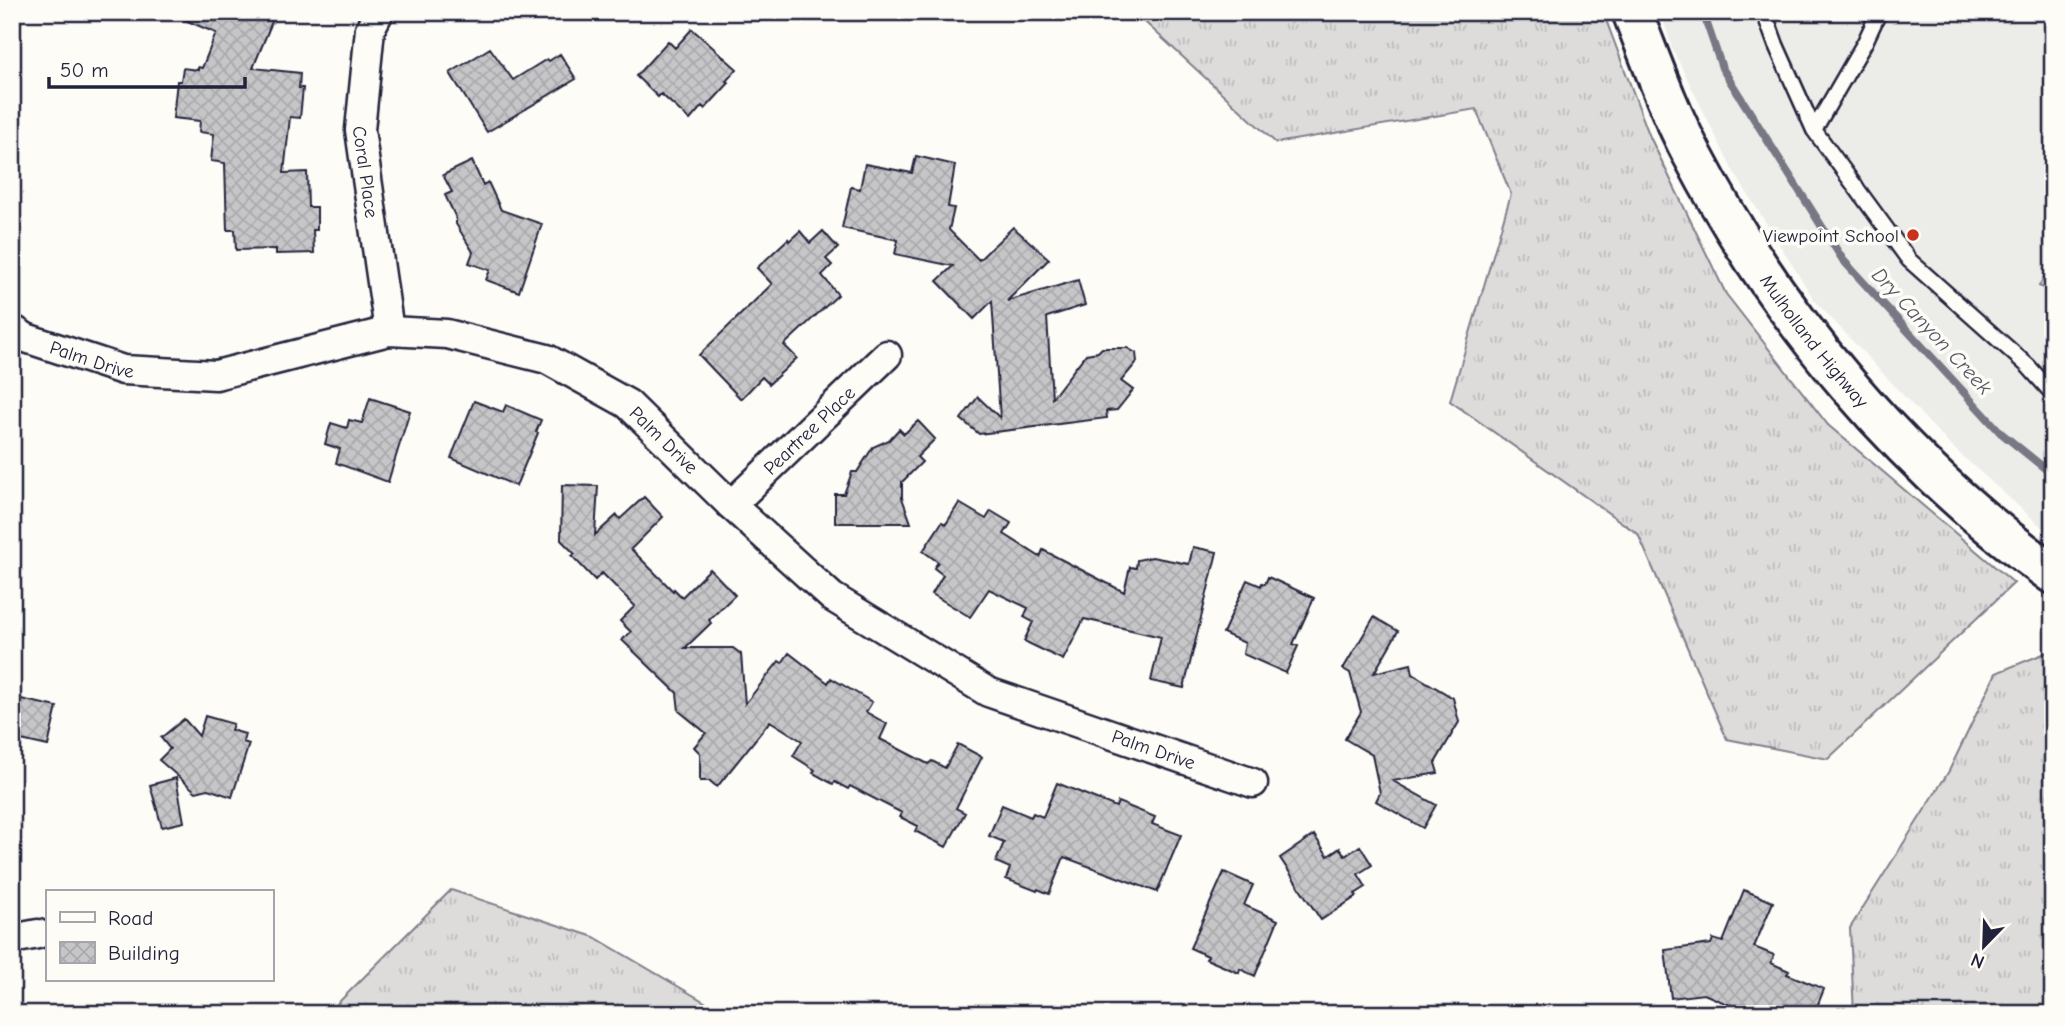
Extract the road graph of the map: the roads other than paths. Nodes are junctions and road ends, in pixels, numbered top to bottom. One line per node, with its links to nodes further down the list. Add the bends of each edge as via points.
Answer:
1 (379, 12): 7 (street, Coral Place, via 370,29 360,130)
2 (1632, 12): 11 (main road, Mulholland Highway, via 1691,153 1729,220 1814,343 1878,418 1945,485)
3 (1764, 12): 5 (lane)
4 (1879, 12): 5 (lane)
5 (1814, 130): 9 (lane, via 1909,260)
6 (12, 329): 7 (street, Palm Drive, via 26,338 123,370 216,375)
7 (389, 331): 10 (street, Palm Drive, via 447,334 547,359 628,404)
8 (887, 355): 10 (street, Peartree Place)
9 (2053, 394)
10 (731, 505): 12 (street, Palm Drive, via 832,597 988,692)
11 (2053, 574)
12 (1253, 783)

